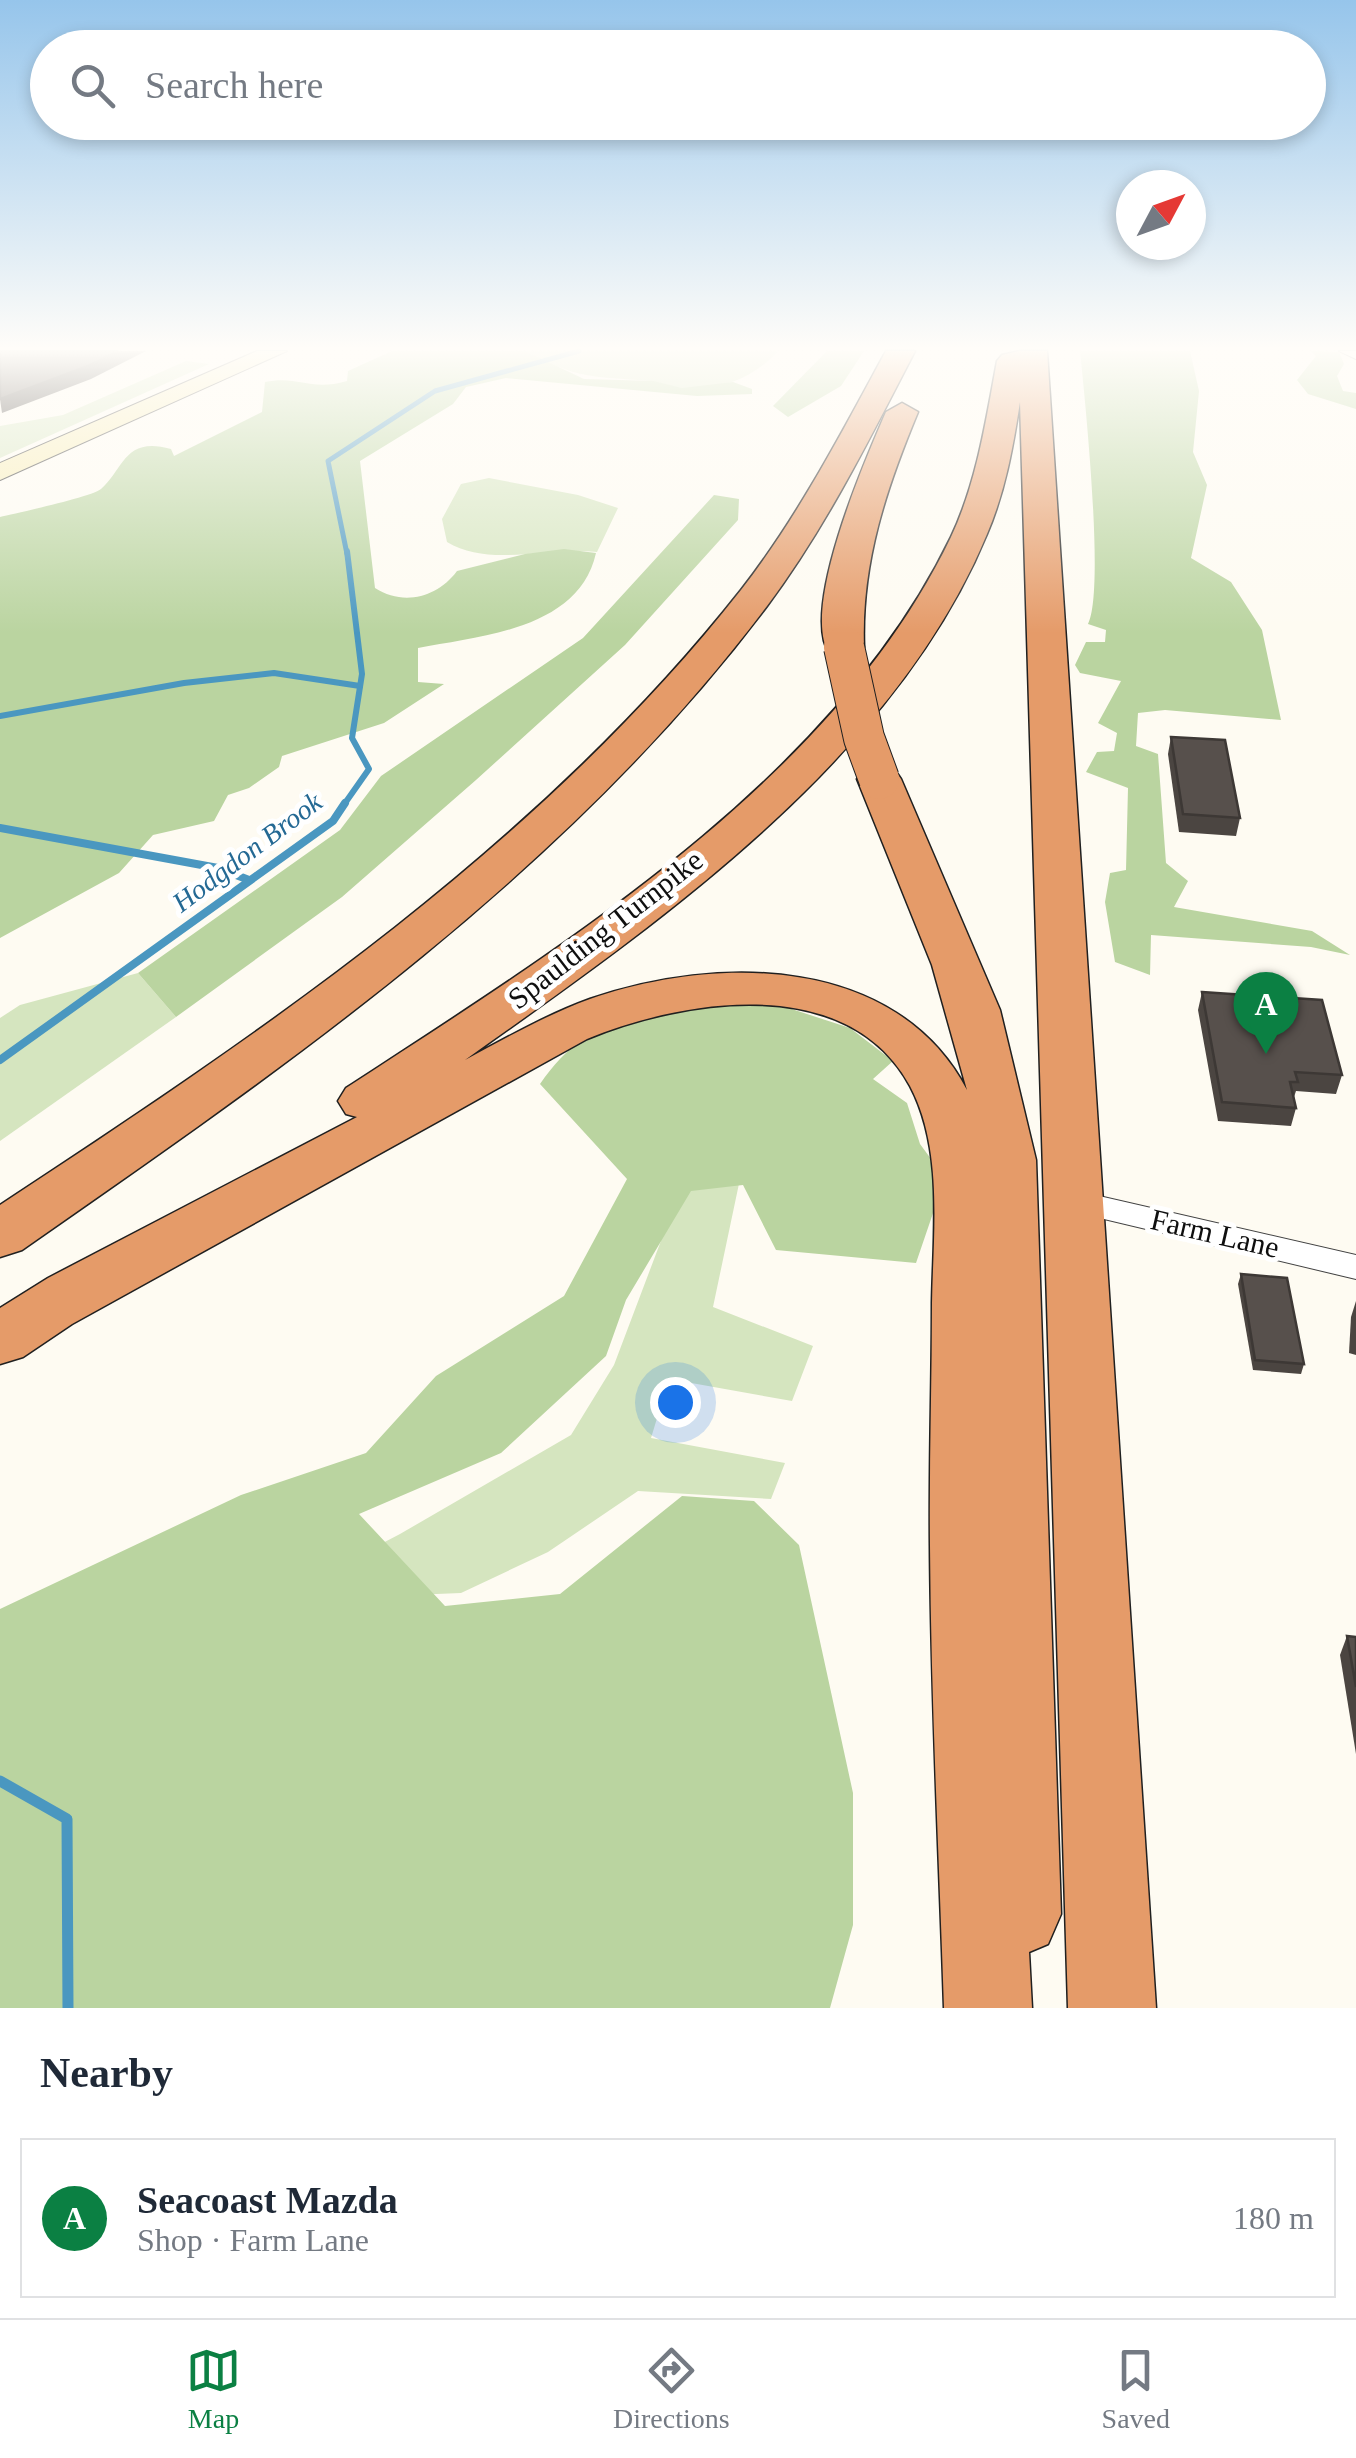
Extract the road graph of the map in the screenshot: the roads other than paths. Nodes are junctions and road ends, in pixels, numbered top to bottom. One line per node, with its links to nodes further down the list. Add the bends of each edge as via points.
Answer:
1 (63, 445): 7 (street)
2 (849, 445): 10 (highway, via 754,597 610,761 370,970)
3 (888, 445): 14 (highway, bridge, via 850,555 844,647 879,779 973,999 1007,1160)
4 (997, 445): 12 (highway, Spaulding Turnpike, via 957,561 891,663 821,746 702,857 600,939 404,1076)
5 (1037, 445): 8 (highway)
6 (1060, 445): 8 (highway)
7 (0, 472)
8 (1045, 622): 9 (highway)
9 (1074, 1201): 11 (street, Farm Lane); 15 (highway)
10 (0, 1236)
11 (1356, 1267)
12 (21, 1326): 13 (highway, via 568,1027 639,999 728,987 788,992 844,1008 892,1035 940,1090 963,1190 966,1546)
13 (988, 2008)
14 (1019, 2008)
15 (1112, 2008)

